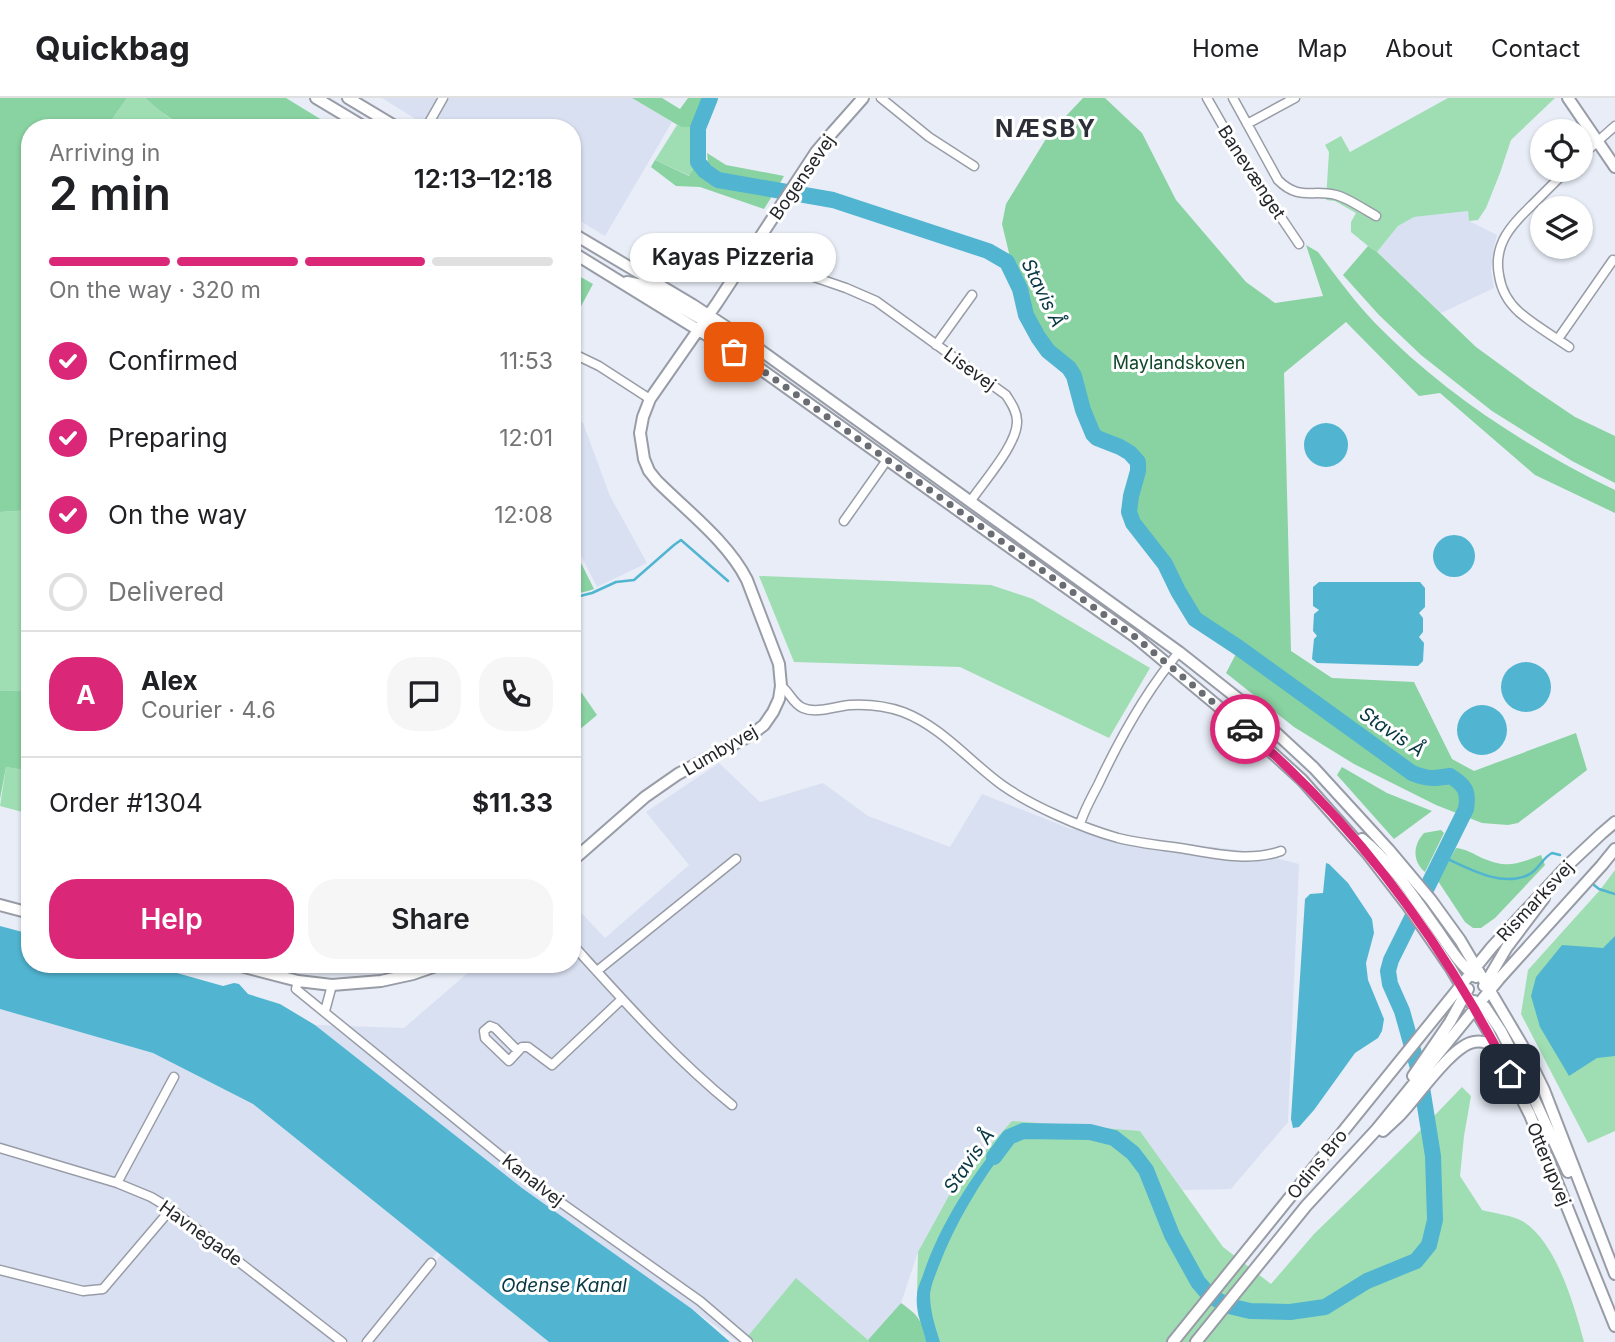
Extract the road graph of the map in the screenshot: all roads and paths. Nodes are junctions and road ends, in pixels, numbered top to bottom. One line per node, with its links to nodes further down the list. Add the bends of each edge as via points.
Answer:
1 (316, 98): 10 (main road)
2 (348, 98): 11 (main road)
3 (443, 98): 12 (street)
4 (863, 98): 23 (main road, Bogensevej, via 823,142)
5 (881, 98): 17 (street)
6 (1207, 98): 22 (street, Banevænget, via 1242,161)
7 (1233, 98): 13 (street, Banevænget)
8 (1295, 98): 13 (street)
9 (1568, 98): 15 (main road)
10 (351, 119)
11 (383, 119)
12 (431, 119)
13 (1247, 124): 20 (street, Banevænget, via 1286,189 1337,195)
14 (1615, 126): 15 (street)
15 (1598, 141): 16 (street); 18 (main road)
16 (1593, 145)
17 (974, 166)
18 (1615, 167)
19 (1555, 182): 30 (street, via 1513,224 1500,247 1497,265 1507,298 1520,313)
20 (1376, 216)
21 (581, 238): 28 (main road)
22 (1299, 244)
23 (750, 254): 28 (main road, Bogensevej); 31 (street, Lisevej, via 876,302)
24 (581, 258): 26 (main road)
25 (1612, 260): 30 (street)
26 (619, 281): 28 (main road, via 642,285 699,318); 29 (main road, Otterupvej)
27 (972, 295): 31 (street, Lisevej)
28 (709, 316): 29 (main road, Bogensevej); 34 (main road)
29 (698, 330): 34 (main road, via 710,326); 35 (main road, Bogensevej); 36 (main road, Otterupvej)
30 (1558, 339): 32 (street)
31 (936, 345): 37 (street, Lisevej, via 1006,395 1017,419 1012,443)
32 (1569, 347)
33 (581, 357): 35 (street)
34 (775, 361): 37 (main road, Otterupvej)
35 (650, 399): 41 (main road, Bogensevej, via 640,433 649,471 741,567 779,664)
36 (887, 460): 38 (street); 40 (main road, Otterupvej)
37 (970, 502): 39 (main road, Otterupvej)
38 (844, 521)
39 (1179, 652): 40 (street); 54 (main road, Otterupvej, via 1314,768 1419,883 1469,956)
40 (1169, 664): 43 (street, via 1113,753); 51 (main road, Otterupvej, via 1293,771)
41 (781, 686): 43 (street, via 802,708 869,705 903,712 939,732 1003,786); 46 (main road, Lumbyvej, via 764,725 653,791)
42 (1615, 822): 48 (main road, Rismarksvej)
43 (1080, 824): 45 (street, via 1119,838 1232,856)
44 (1615, 849): 59 (main road, Rismarksvej)
45 (1282, 851)
46 (581, 852)
47 (736, 859): 53 (street)
48 (1568, 865): 54 (main road, Rismarksvej); 59 (main road, via 1507,947)
49 (0, 905): 50 (main road)
50 (21, 911)
51 (1423, 918): 54 (main road); 61 (main road, Otterupvej)
52 (581, 954): 53 (street)
53 (597, 971): 60 (street)
54 (1473, 971): 59 (main road, Otterupvej); 61 (main road, Rismarksvej)
55 (267, 973): 57 (main road)
56 (416, 973): 58 (main road)
57 (298, 981): 58 (main road); 62 (street, Kanalvej, via 296,989)
58 (332, 985): 62 (street)
59 (1488, 986): 61 (main road, Rismarksvej); 73 (main road, Otterupvej, via 1544,1090)
60 (622, 999): 64 (street, via 552,1065 528,1047); 68 (street)
61 (1472, 999): 63 (main road, Otterupvej); 65 (main road); 73 (main road, via 1495,1022 1517,1062); 81 (main road, Odins Bro, via 1432,1022)
62 (324, 1011): 80 (street, Kanalvej, via 539,1186 700,1301)
63 (1496, 1047): 65 (main road, via 1474,1042); 77 (main road, Otterupvej, via 1530,1115)
64 (518, 1051): 64 (street, via 509,1061 485,1038 484,1031 489,1026 495,1028)
65 (1430, 1065): 67 (main road); 67 (main road)
66 (174, 1077): 70 (street)
67 (1409, 1092): 71 (main road, Odins Bro); 71 (main road, via 1399,1116)
68 (732, 1105)
69 (0, 1148): 70 (street, Havnegade)
70 (117, 1183): 72 (street, Havnegade)
71 (1328, 1184): 82 (main road, Odins Bro)
72 (171, 1209): 75 (street, via 103,1289 83,1291); 78 (street, Havnegade)
73 (1602, 1242): 76 (main road, Otterupvej)
74 (431, 1263): 79 (street)
75 (0, 1270)
76 (1615, 1274)
77 (1615, 1326)
78 (342, 1342)
79 (367, 1342)
80 (748, 1342)
81 (1173, 1342)
82 (1196, 1342)

